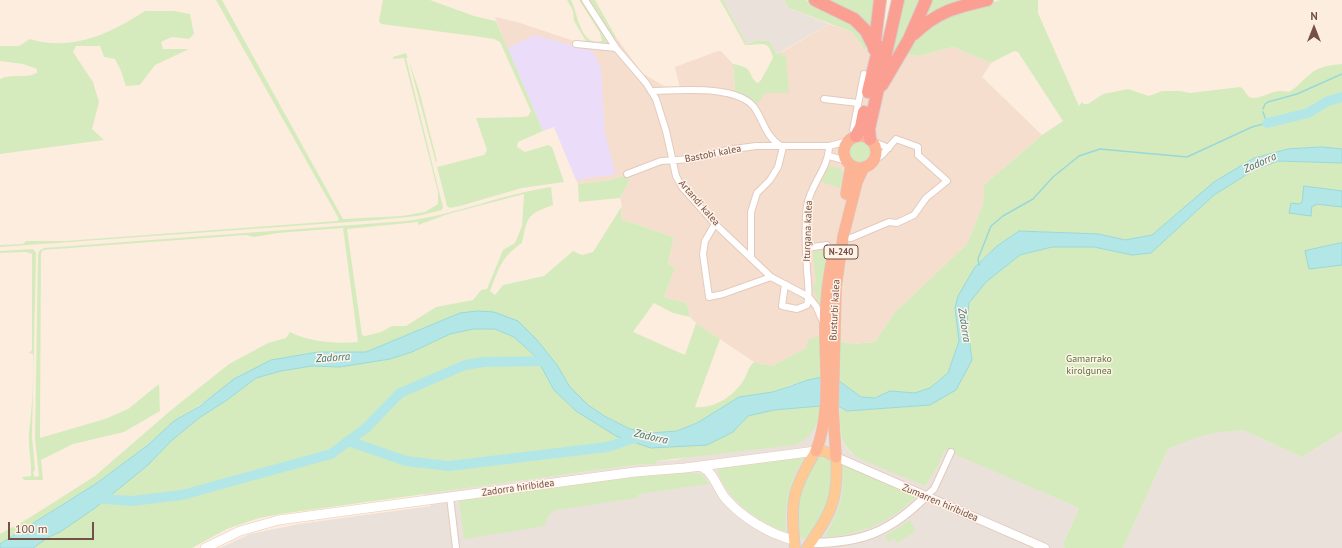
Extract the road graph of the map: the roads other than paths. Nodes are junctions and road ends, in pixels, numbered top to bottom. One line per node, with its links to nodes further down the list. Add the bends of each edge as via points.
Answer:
1 (585, 0): 10 (street, Artandi kalea)
2 (815, 0): 11 (highway, via 854,19 866,31)
3 (880, 0): 11 (highway)
4 (889, 0): 12 (highway, N-240)
5 (898, 0): 14 (highway, N-240)
6 (926, 0): 8 (highway)
7 (987, 0): 8 (highway, via 932,18)
8 (909, 39): 14 (highway)
9 (576, 44): 10 (street)
10 (616, 48): 13 (street, Artandi kalea)
11 (874, 48): 12 (highway)
12 (869, 71): 16 (street); 17 (highway, N-240, via 861,127)
13 (651, 91): 20 (street, via 726,92 743,98 753,106 772,140); 23 (street, Artandi kalea, via 666,131)
14 (876, 95): 18 (highway, N-240, via 869,129)
15 (824, 99): 16 (street)
16 (858, 104): 17 (street)
17 (854, 137): 18 (highway, via 863,136); 19 (street, Bastobi kalea); 24 (highway, N-240, via 844,151)
18 (871, 140): 21 (street); 25 (highway, N-240, via 876,151)
19 (829, 146): 20 (street, Bastobi kalea); 22 (street, Iturgana kalea)
20 (783, 147): 23 (street, Bastobi kalea, via 756,146 693,159); 31 (street, via 778,167 757,193 751,212)
21 (889, 148): 25 (street); 28 (street, via 896,139 918,147 918,155 947,181 926,198 914,215 851,238)
22 (829, 156): 24 (street); 30 (street, Iturgana kalea, via 810,192)
23 (672, 160): 26 (street, Bastobi kalea, via 661,161); 27 (street, Artandi kalea, via 682,187)
24 (849, 163): 25 (highway, via 855,167); 35 (highway, Busturbi kalea / N-240, via 848,187 829,277)
25 (869, 164): 28 (highway, Busturbi kalea / N-240, via 856,182)
26 (627, 174)
27 (715, 224): 31 (street, Artandi kalea); 32 (street, via 705,242 703,254 709,297)
28 (846, 237): 36 (highway, Busturbi kalea / N-240)
29 (827, 245): 30 (street)
30 (806, 248): 34 (street, Iturgana kalea)
31 (751, 256): 32 (street, Artandi kalea)
32 (771, 277): 33 (street, Artandi kalea)
33 (784, 284): 34 (street, Artandi kalea); 34 (street, via 782,306 803,308 807,305)
34 (809, 297): 35 (street)
35 (825, 327): 36 (highway, Busturbi kalea / N-240)
36 (829, 341): 37 (highway, Busturbi kalea / N-240)
37 (829, 409): 38 (highway, Busturbi kalea / N-240); 40 (highway, Busturbi kalea / N-240)
38 (816, 451): 40 (main road, Zadorra hiribidea); 41 (main road, Zadorra hiribidea); 46 (main road, via 801,475 794,497 792,517)
39 (951, 452): 44 (street, via 934,489)
40 (836, 457): 44 (street, Zumarren hiribidea); 47 (main road, via 837,483 833,502 828,518)
41 (718, 463): 42 (main road, Zadorra hiribidea); 43 (main road)
42 (699, 466): 43 (main road, via 706,468); 45 (main road, Zadorra hiribidea)
43 (713, 478): 46 (main road, via 726,499 749,519)
44 (926, 496): 47 (street, via 903,518 879,532 854,539); 50 (street, Zumarren hiribidea)
45 (450, 497): 48 (main road, Zadorra hiribidea, via 278,520 240,531); 49 (street)
46 (795, 544): 47 (main road)
47 (809, 545)
48 (205, 548)
49 (456, 548)
50 (1044, 548)

